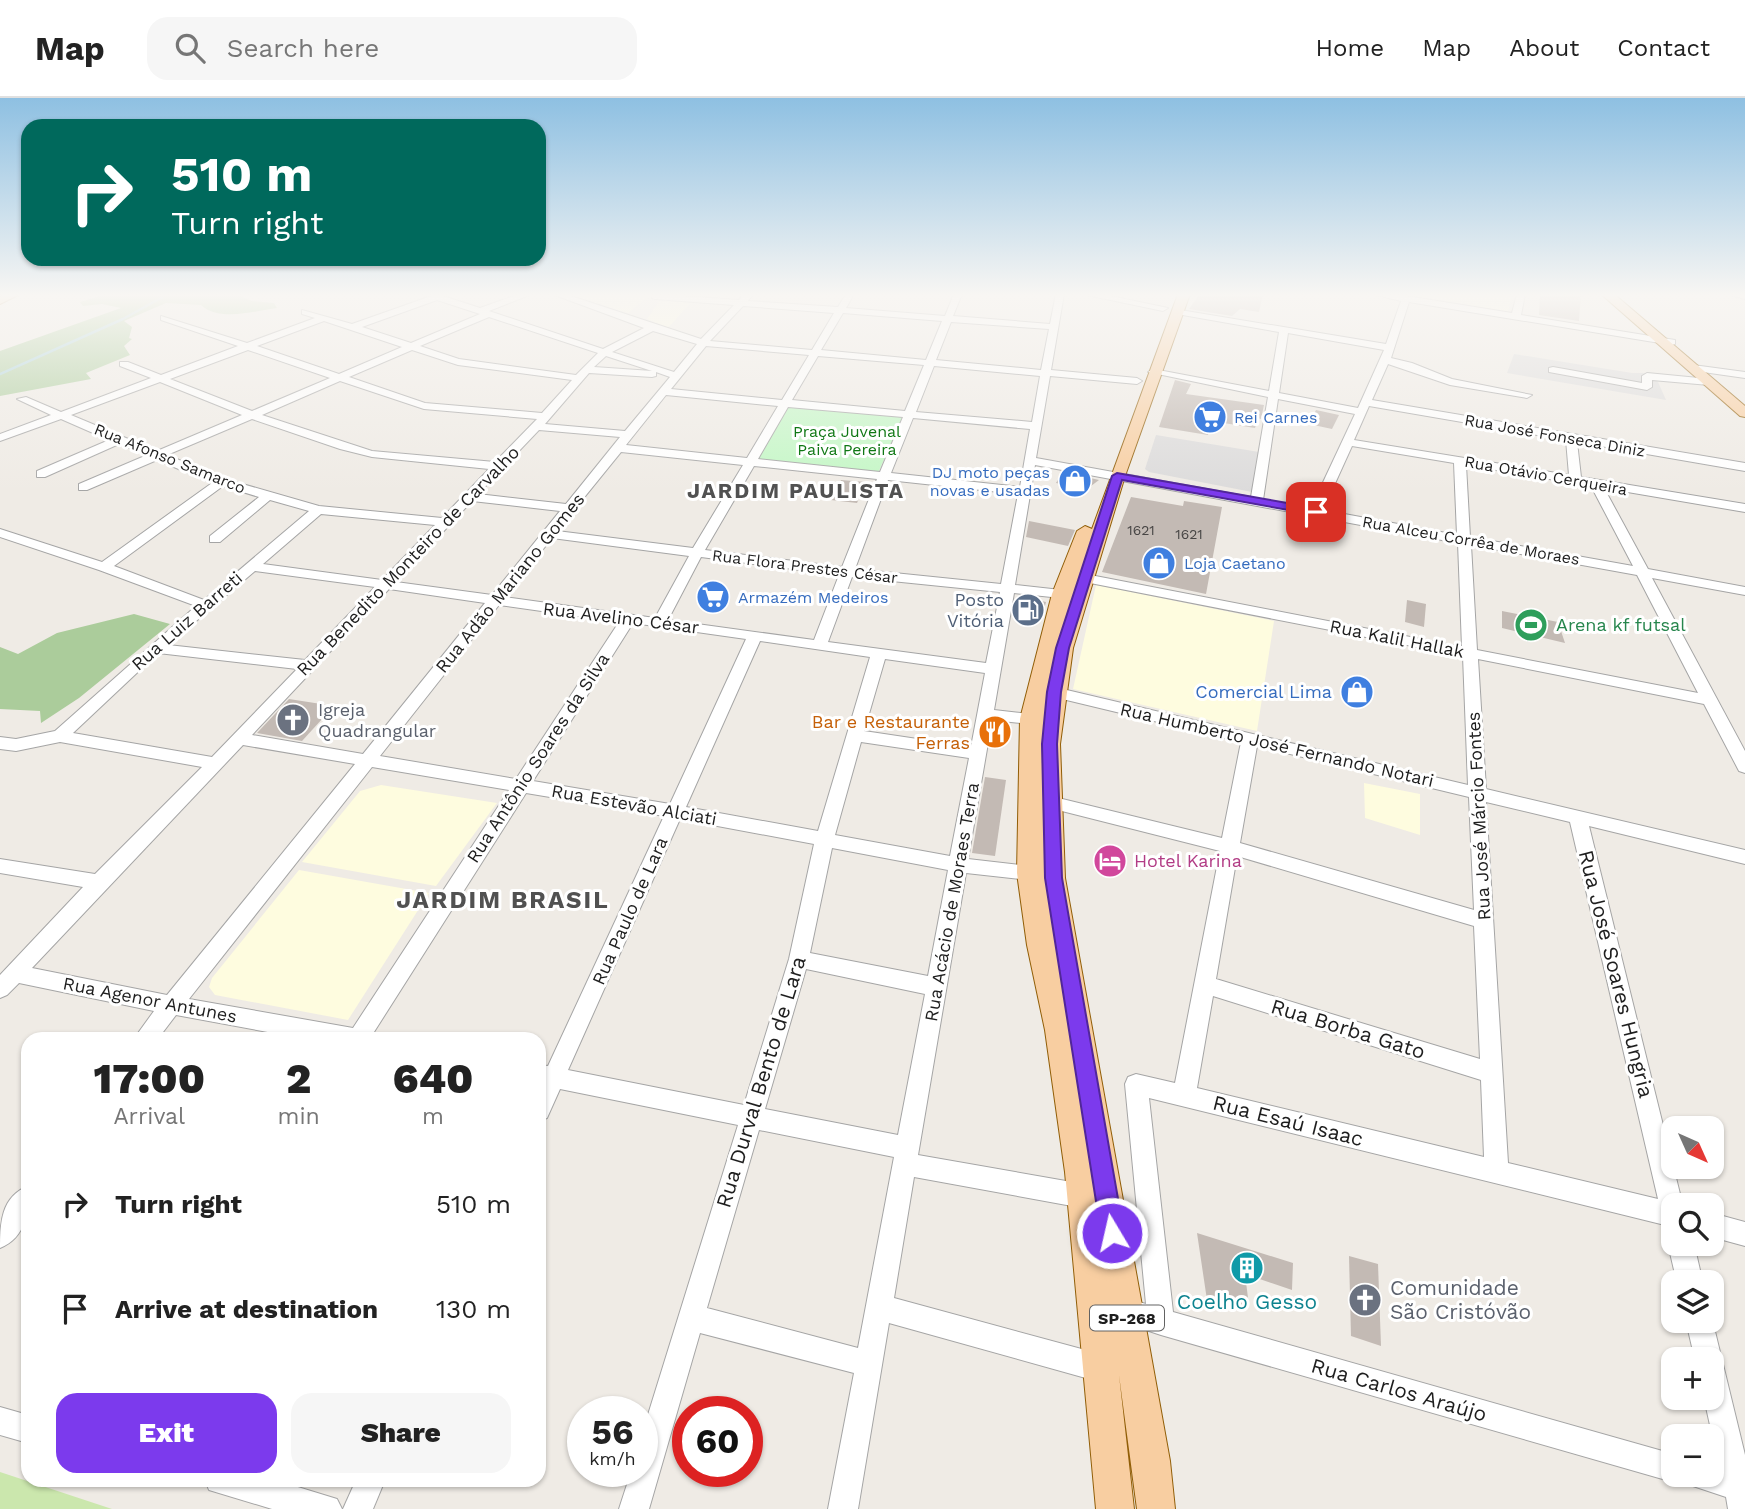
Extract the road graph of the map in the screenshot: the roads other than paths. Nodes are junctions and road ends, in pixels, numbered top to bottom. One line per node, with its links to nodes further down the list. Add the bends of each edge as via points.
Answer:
1 (210, 360): 30 (street)
2 (287, 360): 29 (street)
3 (377, 360): 29 (street)
4 (454, 360): 24 (street, via 474,366)
5 (597, 360): 24 (street, Rua Benedito Monteiro de Carvalho)
6 (626, 360): 22 (street)
7 (690, 360): 26 (street, Rua Adão Mariano Gomes)
8 (811, 360): 35 (street)
9 (897, 360): 19 (street, Rua José Fonseca Diniz)
10 (931, 360): 19 (street)
11 (1049, 360): 23 (street, Rua Acácio de Moraes Terra)
12 (1148, 360): 27 (main road, SP-268)
13 (1150, 360): 27 (main road, SP-268)
14 (1279, 360): 33 (street)
15 (1384, 360): 37 (street)
16 (1398, 360): 32 (street, via 1450,382)
17 (1682, 360): 28 (main road)
18 (1691, 360): 28 (main road)
19 (930, 363): 23 (street, Rua José Fonseca Diniz); 38 (street)
20 (124, 364): 30 (street)
21 (1553, 370): 28 (street, via 1647,387 1647,376)
22 (652, 371): 24 (street); 26 (street)
23 (1046, 373): 27 (street, Rua José Fonseca Diniz); 43 (street, Rua Acácio de Moraes Terra)
24 (582, 374): 42 (street, Rua Benedito Monteiro de Carvalho)
25 (1745, 375): 28 (street)
26 (677, 376): 31 (street, Rua Adão Mariano Gomes)
27 (1145, 376): 33 (street, Rua José Fonseca Diniz); 57 (main road, SP-268)
28 (1709, 376): 36 (main road); 39 (main road)
29 (337, 377): 41 (street); 42 (street, via 424,406)
30 (159, 379): 40 (street); 41 (street)
31 (664, 391): 35 (street); 44 (street, Rua Adão Mariano Gomes)
32 (1527, 395)
33 (1273, 396): 37 (street, Rua José Fonseca Diniz); 66 (street)
34 (22, 399): 40 (street, Rua Afonso Samarco)
35 (786, 402): 38 (street); 51 (street)
36 (1745, 403)
37 (1363, 407): 45 (street, Rua José Fonseca Diniz); 48 (street)
38 (909, 414): 43 (street); 58 (street)
39 (1745, 414)
40 (64, 415): 46 (street); 47 (street, Rua Afonso Samarco)
41 (252, 415): 50 (street); 54 (street, via 372,454)
42 (540, 421): 44 (street); 54 (street, Rua Benedito Monteiro de Carvalho)
43 (1037, 426): 52 (street, Rua Acácio de Moraes Terra)
44 (630, 435): 49 (street, Rua Adão Mariano Gomes)
45 (1571, 437): 55 (street, Rua José Fonseca Diniz); 59 (street)
46 (0, 438)
47 (120, 439): 50 (street, Rua Afonso Samarco); 56 (street)
48 (1347, 442): 53 (street, Rua Otávio Cerqueira); 70 (street)
49 (620, 448): 51 (street); 67 (street, Rua Adão Mariano Gomes)
50 (158, 455): 60 (street, Rua Afonso Samarco); 62 (street)
51 (751, 461): 58 (street); 76 (street)
52 (1031, 461): 57 (street, Rua Alceu Corrêa de Moraes); 63 (street, Rua Acácio de Moraes Terra)
53 (1460, 461): 59 (street, Rua Otávio Cerqueira); 74 (street, Rua José Márcio Fontes)
54 (498, 466): 65 (street, Rua Benedito Monteiro de Carvalho)
55 (1745, 467)
56 (41, 474)
57 (1112, 475): 66 (street, Rua Alceu Corrêa de Moraes); 81 (main road, SP-268); 85 (main road, SP-268)
58 (884, 476): 63 (street); 80 (street)
59 (1575, 480): 61 (street, Rua Otávio Cerqueira)
60 (221, 482): 64 (street, Rua Afonso Samarco); 78 (street)
61 (1596, 484): 68 (street, Rua Otávio Cerqueira); 79 (street)
62 (83, 487)
63 (1025, 491): 83 (street, Rua Acácio de Moraes Terra)
64 (268, 495): 69 (street, Rua Afonso Samarco); 75 (street)
65 (468, 497): 67 (street); 71 (street, Rua Benedito Monteiro de Carvalho)
66 (1257, 500): 70 (street, Rua Alceu Corrêa de Moraes)
67 (569, 508): 73 (street, Rua Adão Mariano Gomes)
68 (1745, 508)
69 (318, 510): 71 (street, Rua Afonso Samarco); 77 (street, Rua Luiz Barreti)
70 (1316, 512): 74 (street, Rua Alceu Corrêa de Moraes)
71 (444, 522): 82 (street, Rua Benedito Monteiro de Carvalho)
72 (0, 533): 78 (street)
73 (551, 534): 76 (street, Rua Flora Prestes César); 86 (street, Rua Adão Mariano Gomes)
74 (1464, 538): 79 (street, Rua Alceu Corrêa de Moraes); 94 (street, Rua José Márcio Fontes)
75 (215, 540)
76 (697, 554): 80 (street, Rua Flora Prestes César); 89 (street)
77 (250, 566): 82 (street, Rua Avelino César); 87 (street, Rua Luiz Barreti)
78 (104, 567): 87 (street)
79 (1642, 571): 84 (street, Rua Alceu Corrêa de Moraes); 98 (street)
80 (846, 572): 83 (street, Rua Flora Prestes César); 91 (street)
81 (1085, 578): 94 (street, Rua Kalil Hallak); 97 (main road, SP-268)
82 (386, 585): 86 (street, Rua Avelino César); 95 (street, Rua Benedito Monteiro de Carvalho)
83 (1007, 590): 85 (street, Rua Flora Prestes César); 96 (street, Rua Acácio de Moraes Terra)
84 (1745, 591)
85 (1061, 594): 100 (main road, SP-268)
86 (496, 602): 88 (street, Rua Avelino César); 107 (street, Rua Adão Mariano Gomes)
87 (205, 605): 92 (street, Rua Luiz Barreti)
88 (629, 618): 89 (street, Rua Avelino César); 110 (street, Rua Antônio Soares da Silva)
89 (660, 622): 90 (street, Rua Avelino César)
90 (755, 635): 91 (street, Rua Avelino César); 113 (street, Rua Paulo de Lara)
91 (820, 644): 93 (street, Rua Avelino César)
92 (155, 648): 95 (street); 102 (street, Rua Luiz Barreti)
93 (879, 653): 96 (street, Rua Avelino César); 101 (street, Rua Durval Bento de Lara)
94 (1470, 653): 98 (street, Rua Kalil Hallak); 111 (street, Rua José Márcio Fontes)
95 (308, 665): 104 (street, Rua Benedito Monteiro de Carvalho)
96 (993, 669): 99 (street, Rua Acácio de Moraes Terra)
97 (1054, 692): 103 (street, Rua Humberto José Fernando Notari); 112 (main road, SP-268)
98 (1710, 700): 109 (street)
99 (985, 714): 100 (street); 106 (street, Rua Acácio de Moraes Terra)
100 (1030, 719): 120 (main road, SP-268)
101 (854, 735): 106 (street); 115 (street, Rua Durval Bento de Lara)
102 (60, 736): 105 (street, via 16,745); 108 (street)
103 (1250, 738): 111 (street, Rua Humberto José Fernando Notari); 116 (street)
104 (239, 739): 107 (street, Rua Estevão Alciati); 108 (street, Rua Benedito Monteiro de Carvalho)
105 (0, 743)
106 (978, 754): 118 (street, Rua Acácio de Moraes Terra)
107 (365, 761): 110 (street, Rua Estevão Alciati); 128 (street, Rua Adão Mariano Gomes)
108 (215, 763): 121 (street, Rua Benedito Monteiro de Carvalho)
109 (1745, 767)
110 (520, 785): 113 (street, Rua Estevão Alciati); 131 (street, Rua Antônio Soares da Silva)
111 (1477, 793): 114 (street, Rua Humberto José Fernando Notari); 122 (street, Rua José Márcio Fontes)
112 (1050, 802): 116 (street); 146 (main road, SP-268, via 1054,878)
113 (675, 811): 115 (street, Rua Estevão Alciati); 133 (street, Rua Paulo de Lara)
114 (1578, 817): 117 (street, Rua Humberto José Fernando Notari); 138 (street, Rua José Soares Hungria)
115 (824, 841): 118 (street, Rua Estevão Alciati); 123 (street, Rua Durval Bento de Lara)
116 (1230, 847): 122 (street); 125 (street)
117 (1745, 857)
118 (958, 865): 120 (street, Rua Estevão Alciati); 126 (street, Rua Acácio de Moraes Terra)
119 (0, 866): 121 (street)
120 (1029, 873): 139 (main road, SP-268, via 1059,1030)
121 (99, 882): 124 (street, Rua Benedito Monteiro de Carvalho)
122 (1484, 921): 132 (street, Rua José Márcio Fontes)
123 (799, 959): 126 (street); 135 (street, Rua Durval Bento de Lara)
124 (15, 973): 127 (street, Rua Benedito Monteiro de Carvalho); 128 (street, Rua Agenor Antunes)
125 (1205, 985): 132 (street, Rua Borba Gato); 134 (street)
126 (936, 987): 136 (street, Rua Acácio de Moraes Terra)
127 (0, 989)
128 (170, 1005): 129 (street, Rua Adão Mariano Gomes); 130 (street, Rua Agenor Antunes)
129 (150, 1032)
130 (322, 1032)
131 (365, 1032)
132 (1492, 1073): 137 (street, Rua José Márcio Fontes)
133 (546, 1077): 135 (street)
134 (1184, 1096): 137 (street, Rua Esaú Isaac); 148 (street, Rua Esaú Isaac, via 1136,1084)
135 (751, 1119): 136 (street); 147 (street, Rua Durval Bento de Lara)
136 (906, 1156): 139 (street); 145 (street, Rua Acácio de Moraes Terra)
137 (1497, 1172): 141 (street, Rua Esaú Isaac)
138 (1668, 1193)
139 (1083, 1196): 150 (main road, SP-268)
140 (21, 1208): 144 (street)
141 (1661, 1211)
142 (1724, 1228): 143 (street)
143 (1745, 1234)
144 (0, 1236)
145 (879, 1307): 149 (street, Rua Acácio de Moraes Terra); 150 (street)
146 (1125, 1311): 148 (street, Rua Carlos Araújo); 164 (main road, SP-268)
147 (691, 1317): 149 (street); 161 (street, Rua Durval Bento de Lara)
148 (1161, 1322): 154 (street, Rua Carlos Araújo)
149 (869, 1364): 162 (street, Rua Acácio de Moraes Terra)
150 (1100, 1368): 163 (main road, SP-268)
151 (1721, 1410): 158 (street)
152 (0, 1421): 153 (street)
153 (21, 1427)
154 (1661, 1465)
155 (1724, 1486): 158 (street)
156 (245, 1487): 159 (street)
157 (368, 1487): 160 (street)
158 (1742, 1494)
159 (327, 1509)
160 (358, 1509)
161 (634, 1509)
162 (843, 1509)
163 (1115, 1509)
164 (1156, 1509)

